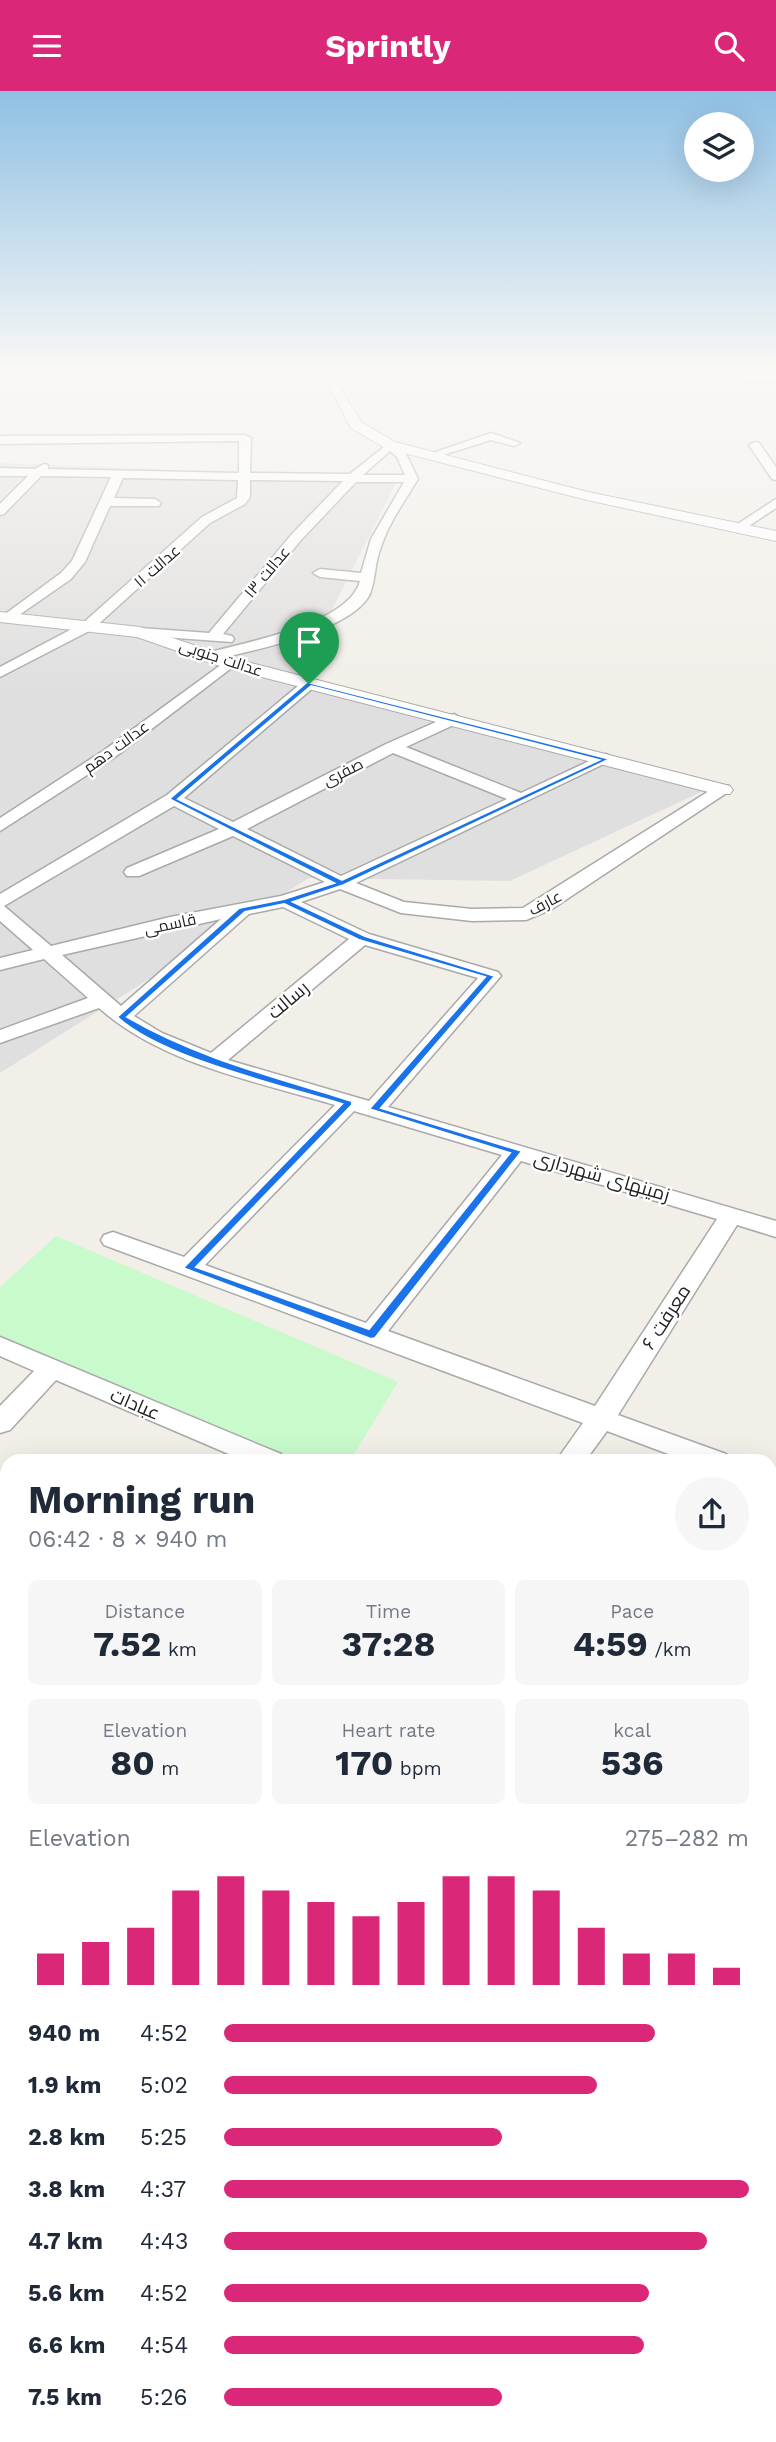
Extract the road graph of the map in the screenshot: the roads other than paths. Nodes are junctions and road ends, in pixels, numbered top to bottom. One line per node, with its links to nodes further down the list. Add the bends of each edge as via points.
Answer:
1 (33, 476): 9 (street)
2 (118, 476): 10 (street)
3 (190, 476): 6 (street)
4 (411, 476): 8 (street)
5 (509, 476): 14 (street)
6 (243, 477): 7 (street); 19 (street, عدالت ۱۱, via 241,501 206,520)
7 (351, 477): 8 (street); 20 (street, عدالت ۱۳, via 282,553)
8 (412, 479): 17 (street, via 383,527 370,560)
9 (6, 499): 13 (street)
10 (106, 502): 11 (street); 18 (street, via 73,569)
11 (155, 503)
12 (776, 503): 14 (street)
13 (0, 511)
14 (739, 527): 15 (street)
15 (776, 536)
16 (320, 573): 17 (street)
17 (369, 578): 20 (street, via 361,599 350,609 312,627)
18 (4, 618): 19 (street, عدالت جنوبی)
19 (88, 626): 20 (street, عدالت جنوبی, via 140,632); 21 (street)
20 (218, 652): 22 (street, عدالت جنوبی); 29 (street, عدالت دهم, via 109,754)
21 (0, 673)
22 (309, 684): 23 (street, عدالت جنوبی); 27 (street)
23 (454, 719): 24 (street, صفری); 25 (street, عدالت جنوبی)
24 (392, 747): 28 (street); 30 (street, صفری)
25 (606, 759): 26 (street, عدالت جنوبی); 28 (street, قاسمی)
26 (723, 790): 32 (street, عارف, via 526,914 472,915 401,907)
27 (173, 799): 30 (street, عارف); 34 (street)
28 (522, 799): 32 (street, قاسمی)
29 (0, 826)
30 (234, 829): 31 (street, صفری); 32 (street, عارف)
31 (133, 872)
32 (341, 883): 33 (street, قاسمی)
33 (285, 901): 35 (street, قاسمی); 37 (street)
34 (0, 902)
35 (242, 910): 38 (street, قاسمی); 41 (street)
36 (0, 911): 38 (street, زمینهای شهرداری)
37 (362, 938): 43 (street, رسالت); 45 (street, via 491,976)
38 (51, 954): 39 (street, قاسمی); 40 (street, زمینهای شهرداری)
39 (0, 964)
40 (102, 1000): 41 (street, زمینهای شهرداری); 42 (street)
41 (121, 1017): 43 (street, زمینهای شهرداری)
42 (0, 1037)
43 (213, 1062): 44 (street, زمینهای شهرداری)
44 (349, 1103): 45 (street, زمینهای شهرداری); 50 (street)
45 (374, 1109): 46 (street, زمینهای شهرداری)
46 (517, 1151): 47 (street, زمینهای شهرداری); 51 (street)
47 (732, 1215): 48 (street, زمینهای شهرداری); 54 (street, معرفت ۶)
48 (776, 1229)
49 (113, 1240): 50 (street)
50 (188, 1268): 51 (street)
51 (371, 1335): 54 (street)
52 (0, 1346): 53 (street, عبادات)
53 (52, 1369): 55 (street); 56 (street, عبادات)
54 (601, 1419): 57 (street, معرفت ۶); 58 (street)
55 (0, 1423)
56 (219, 1452)
57 (575, 1454)
58 (697, 1454)

